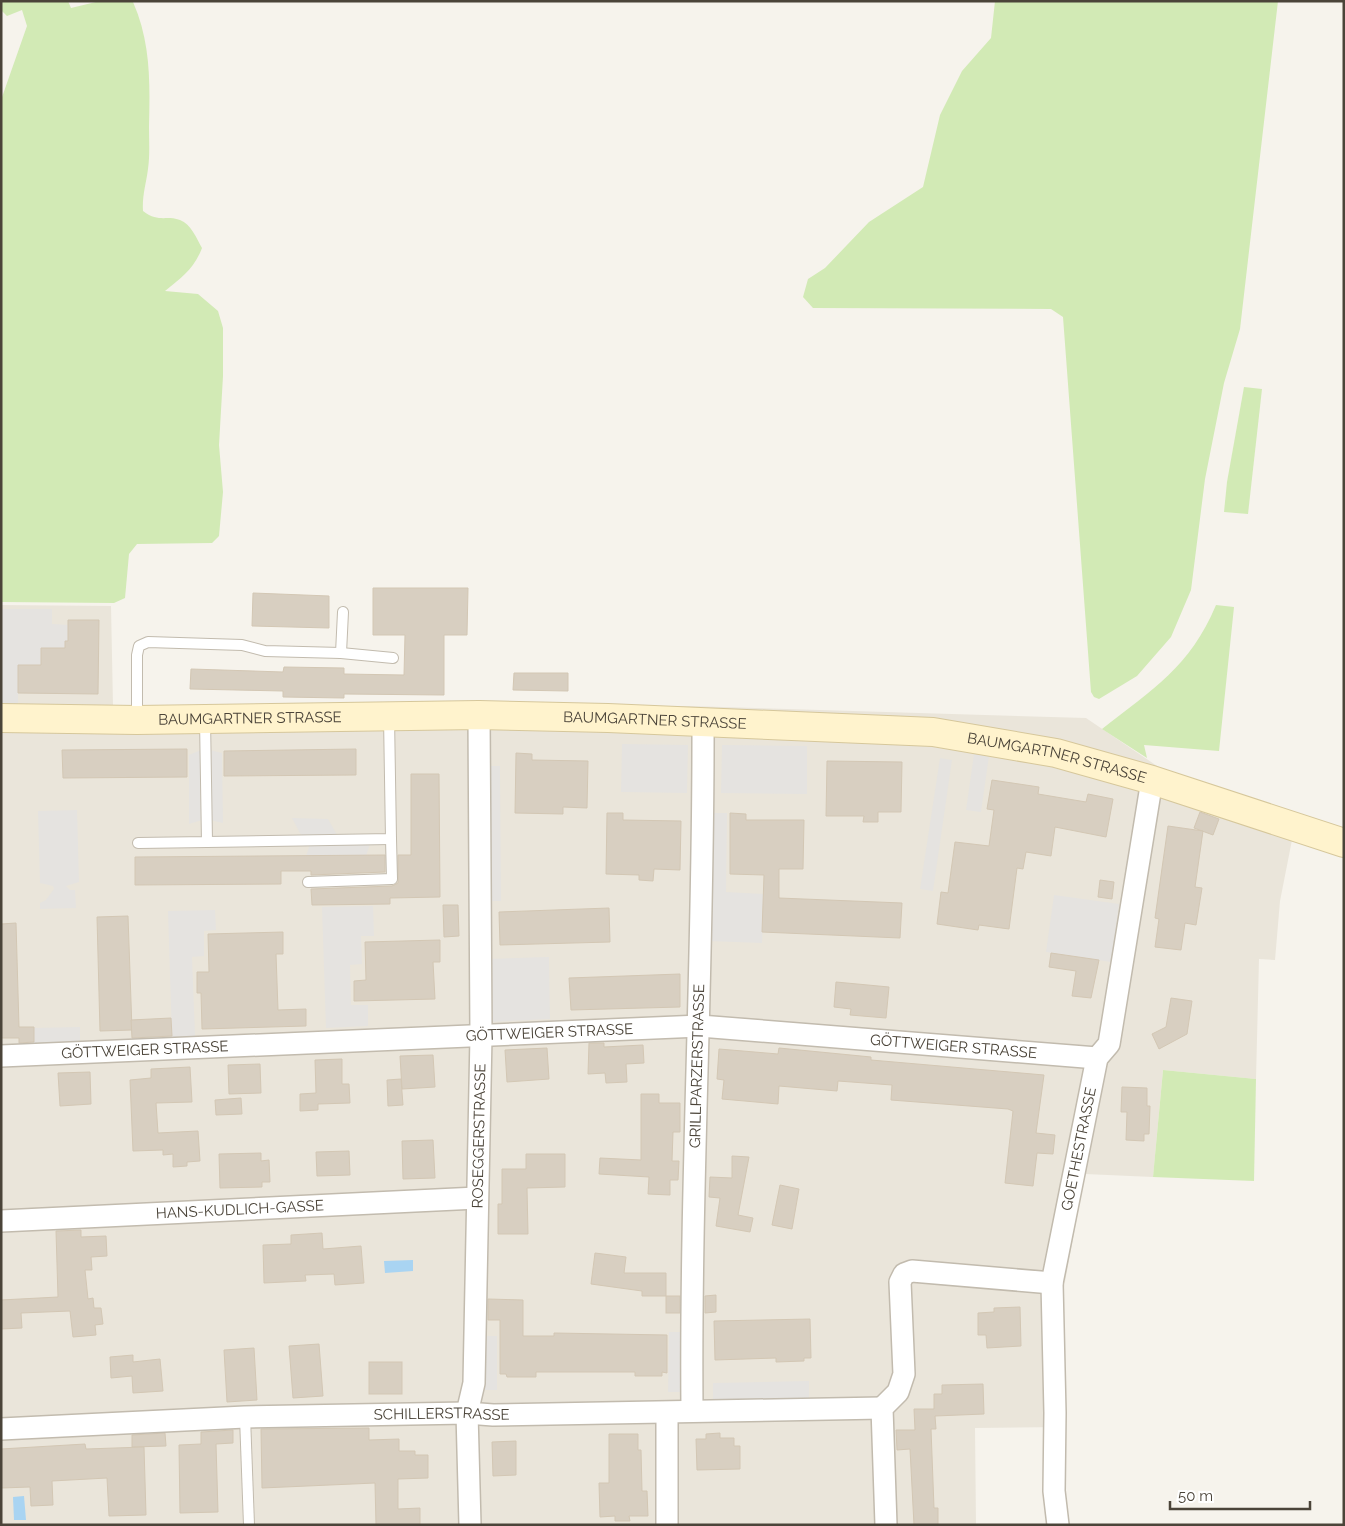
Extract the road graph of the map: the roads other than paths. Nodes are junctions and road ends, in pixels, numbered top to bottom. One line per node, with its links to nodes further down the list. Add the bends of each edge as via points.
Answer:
1 (343, 612): 2 (lane)
2 (341, 652): 3 (lane); 8 (lane, via 265,651 242,645 148,642 139,646 137,655)
3 (393, 658)
4 (479, 716): 5 (street, BAUMGARTNER STRASSE); 9 (street, BAUMGARTNER STRASSE); 17 (street, ROSEGGERSTRASSE)
5 (389, 717): 7 (street, BAUMGARTNER STRASSE); 11 (lane)
6 (1, 718): 8 (street, BAUMGARTNER STRASSE)
7 (205, 719): 8 (street, BAUMGARTNER STRASSE); 12 (lane)
8 (137, 720)
9 (704, 722): 10 (street, BAUMGARTNER STRASSE, via 933,732 1056,753); 16 (street, GRILLPARZERSTRASSE)
10 (1152, 780): 14 (street, BAUMGARTNER STRASSE); 19 (street, GOETHESTRASSE, via 1109,1044)
11 (391, 840): 12 (lane); 15 (lane, via 392,879)
12 (207, 842): 13 (lane)
13 (138, 843)
14 (1344, 843)
15 (308, 882)
16 (700, 1026): 17 (street, GÖTTWEIGER STRASSE); 19 (street, GÖTTWEIGER STRASSE); 24 (street, GRILLPARZERSTRASSE)
17 (481, 1036): 18 (street, GÖTTWEIGER STRASSE); 20 (street, ROSEGGERSTRASSE)
18 (1, 1056)
19 (1097, 1058): 22 (street, GOETHESTRASSE)
20 (477, 1198): 21 (street, HANS-KUDLICH-GASSE); 25 (street, ROSEGGERSTRASSE, via 474,1383)
21 (1, 1220)
22 (1052, 1283): 23 (street, via 912,1271 904,1274 900,1282 904,1374 898,1392); 33 (street, GOETHESTRASSE, via 1054,1491)
23 (882, 1408): 24 (street, SCHILLERSTRASSE); 32 (street)
24 (692, 1410): 26 (street, SCHILLERSTRASSE)
25 (467, 1413): 26 (street, SCHILLERSTRASSE); 27 (street, SCHILLERSTRASSE); 30 (street, ROSEGGERSTRASSE)
26 (667, 1413): 31 (street)
27 (245, 1417): 28 (street, SCHILLERSTRASSE); 29 (lane)
28 (1, 1429)
29 (248, 1525)
30 (470, 1525)
31 (667, 1525)
32 (886, 1525)
33 (1058, 1525)

